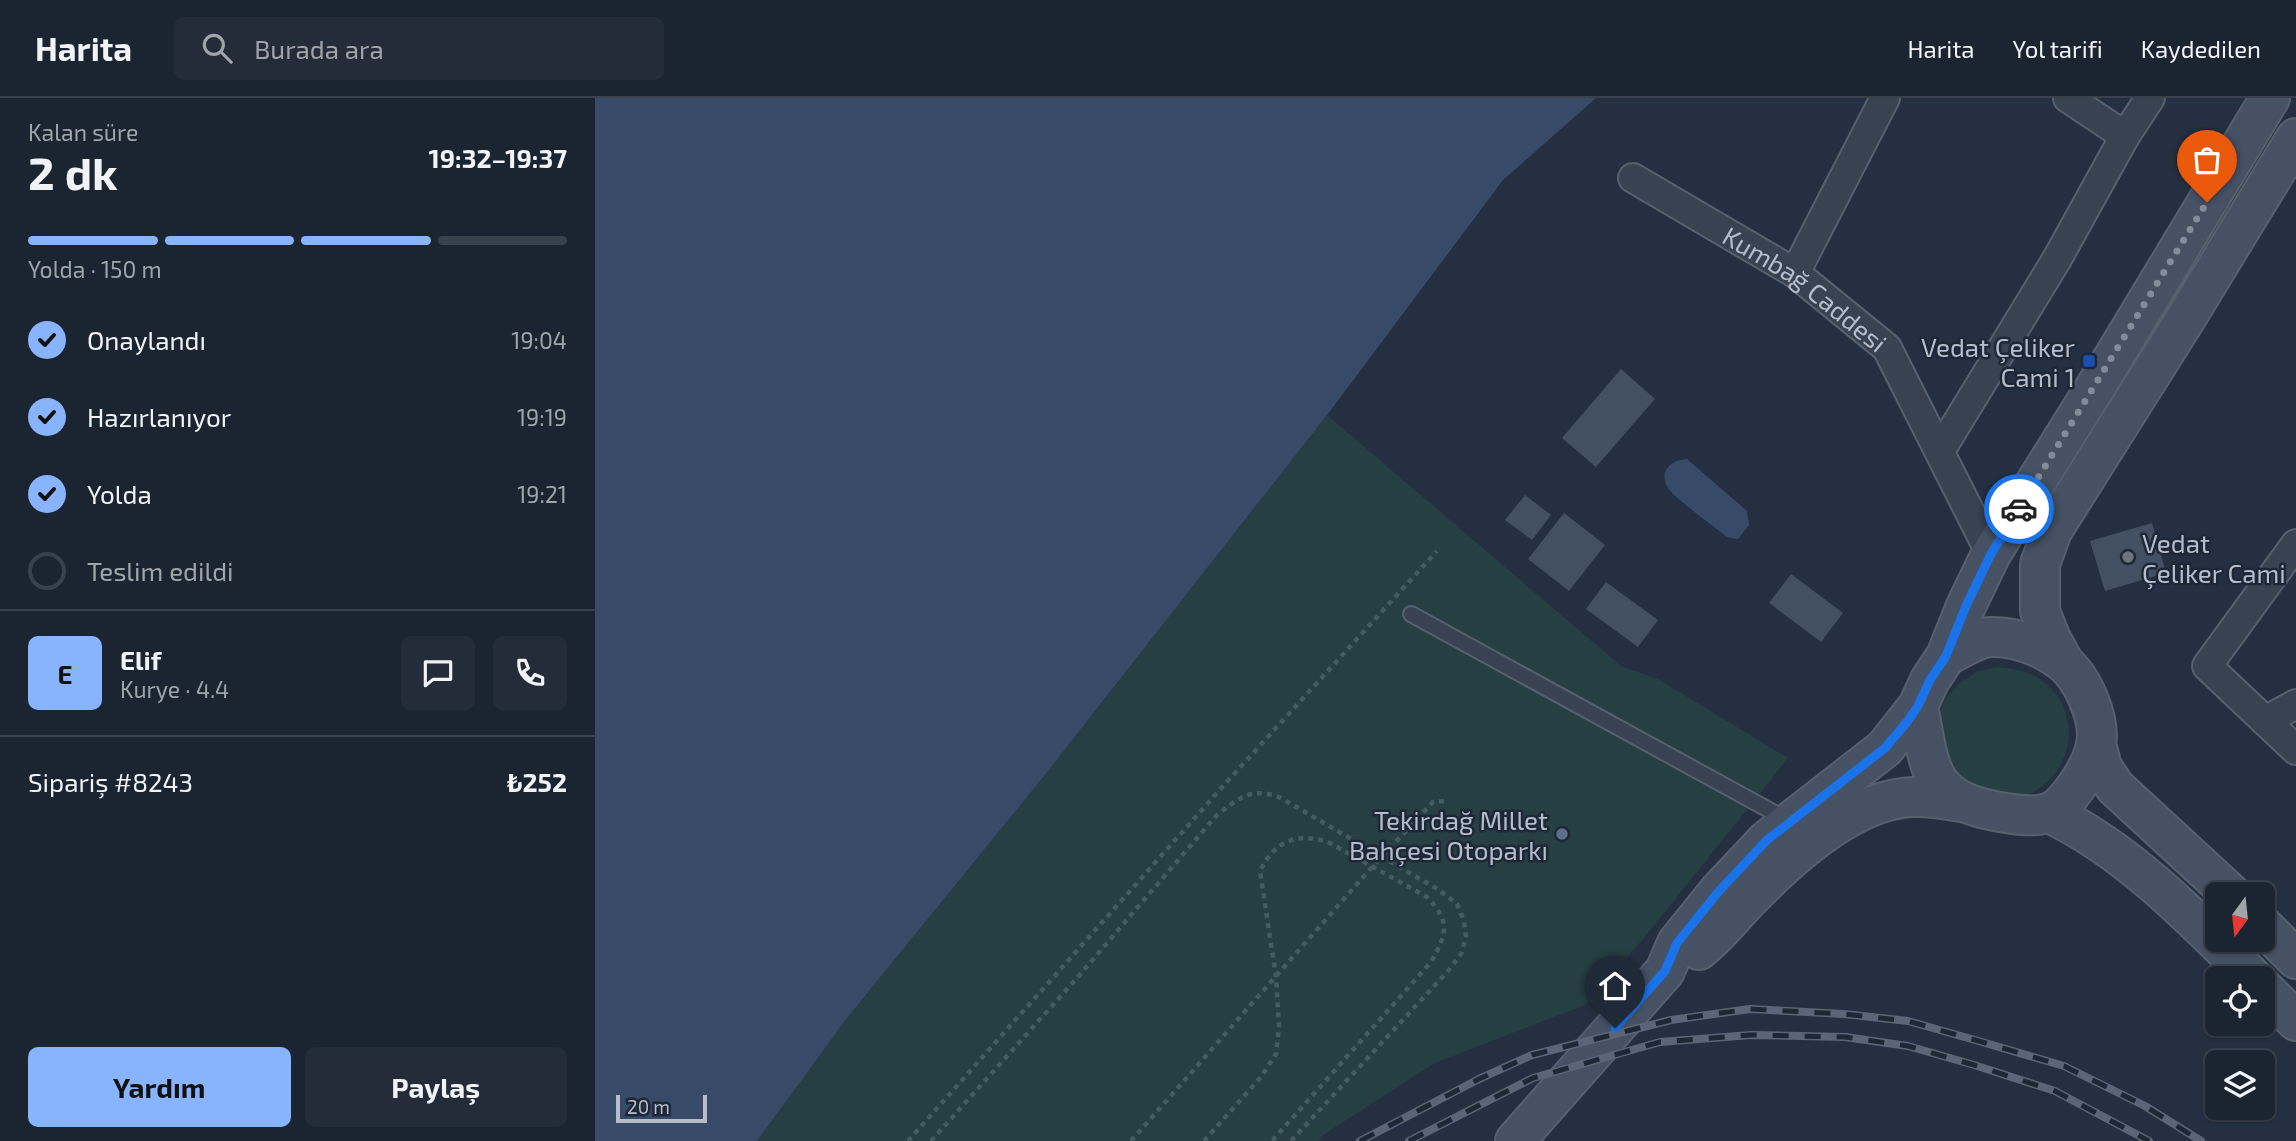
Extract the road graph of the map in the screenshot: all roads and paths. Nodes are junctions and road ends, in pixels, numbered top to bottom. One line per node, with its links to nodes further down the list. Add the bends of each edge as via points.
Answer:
1 (1885, 98): 8 (street)
2 (2068, 98): 5 (street)
3 (2150, 98): 5 (street)
4 (2270, 98): 12 (street)
5 (2125, 136): 9 (street, via 2057,259)
6 (2296, 138): 15 (street, via 2052,531 2040,564 2040,611)
7 (1633, 178): 8 (street, Kumbağ Caddesi)
8 (1795, 273): 9 (street, Kumbağ Caddesi, via 1887,348)
9 (1940, 451): 12 (street, Kumbağ Caddesi)
10 (2296, 544): 18 (street, via 2207,666)
11 (1437, 551): 35 (path)
12 (1991, 554): 14 (street)
13 (1411, 614): 24 (lane)
14 (1946, 656): 15 (street, via 1987,637 2033,645); 17 (street)
15 (2063, 661): 19 (street, via 2083,687 2095,716)
16 (2296, 704): 18 (street)
17 (1918, 706): 22 (street, via 1928,759 1940,786); 24 (street, via 1885,748)
18 (2265, 721): 20 (street)
19 (2096, 744): 23 (street, via 2090,765 2070,797); 27 (street, via 2102,767 2115,787)
20 (2296, 750)
21 (1448, 801): 25 (path, via 1433,802)
22 (1966, 803): 23 (street, via 2017,815); 31 (street, via 1911,797 1876,805 1838,823 1792,857 1707,943)
23 (2049, 813): 30 (street, via 2077,826 2125,860)
24 (1790, 822): 31 (street, via 1719,891 1677,943)
25 (1381, 856): 26 (path); 36 (path, via 1267,792 1241,797 1216,816); 40 (path, via 1457,904 1466,937 1461,954)
26 (1372, 867): 32 (path); 32 (path, via 1314,838 1294,839 1268,856 1260,871); 39 (path, via 1438,909 1445,923 1443,942 1431,962)
27 (2218, 882)
28 (2275, 938): 29 (street)
29 (2296, 959)
30 (2241, 966)
31 (1665, 971): 41 (street)
32 (1276, 977): 37 (path); 38 (path, via 1276,1054)
33 (2275, 1000): 34 (street)
34 (2296, 1021)
35 (908, 1141)
36 (931, 1141)
37 (1131, 1141)
38 (1204, 1141)
39 (1272, 1141)
40 (1291, 1141)
41 (1515, 1141)

